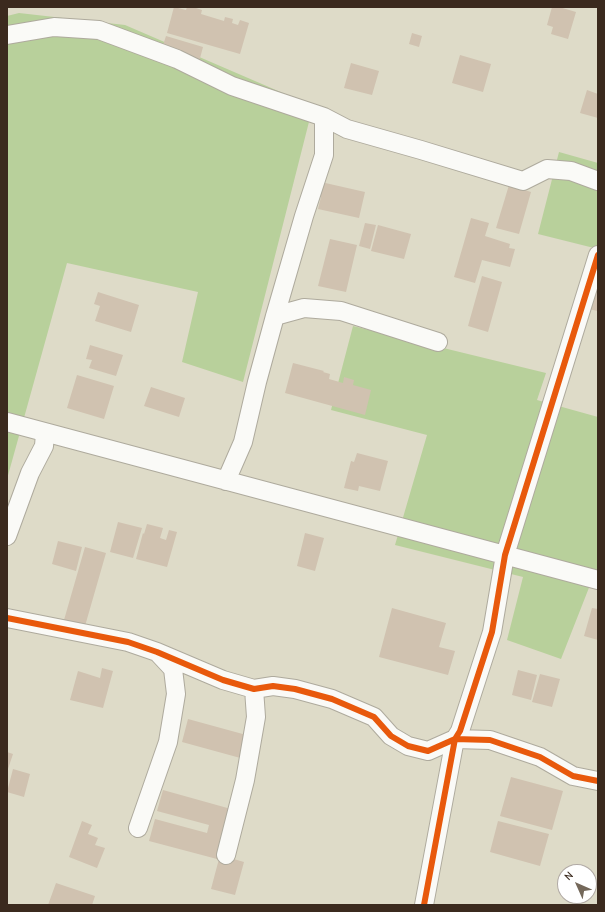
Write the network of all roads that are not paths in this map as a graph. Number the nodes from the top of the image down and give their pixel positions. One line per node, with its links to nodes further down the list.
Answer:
1 (7, 35): 2 (street)
2 (324, 117): 3 (street); 5 (street)
3 (598, 181)
4 (598, 255): 11 (street)
5 (275, 316): 6 (street); 9 (street)
6 (438, 342)
7 (7, 422): 8 (street)
8 (45, 433): 9 (street); 10 (street)
9 (226, 481): 11 (street)
10 (7, 536)
11 (505, 555): 12 (street); 16 (street)
12 (598, 580)
13 (7, 618): 14 (street)
14 (158, 652): 15 (street); 20 (street)
15 (254, 689): 17 (street); 21 (street)
16 (455, 739): 17 (street); 18 (street); 19 (street)
17 (428, 751): 18 (street)
18 (449, 774): 22 (street)
19 (598, 781)
20 (138, 828)
21 (226, 855)
22 (424, 905)

